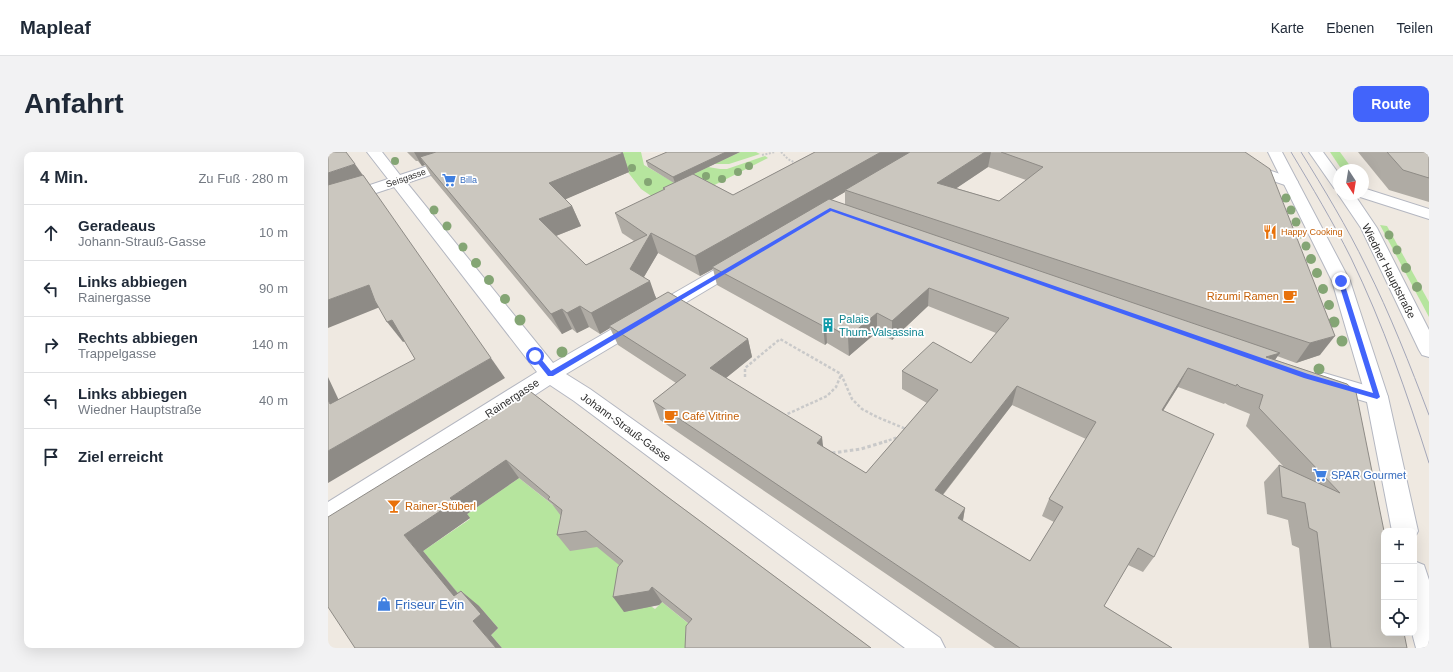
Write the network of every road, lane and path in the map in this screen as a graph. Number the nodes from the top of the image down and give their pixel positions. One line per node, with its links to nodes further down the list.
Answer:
1 (374, 152): 11 (street, Johann-Strauß-Gasse)
2 (484, 152): 11 (street, Seisgasse)
3 (775, 152): 8 (path)
4 (781, 152): 9 (path)
5 (1201, 152): 12 (street)
6 (1275, 152): 12 (street)
7 (1316, 152): 10 (street)
8 (762, 155)
9 (800, 166)
10 (1333, 176)
11 (397, 181): 15 (street, Seisgasse); 19 (street, Johann-Strauß-Gasse)
12 (1290, 182): 23 (street)
13 (1369, 195): 16 (street)
14 (1350, 200): 18 (street, Wiedner Hauptstraße)
15 (328, 204)
16 (1429, 214)
17 (752, 255): 19 (street, Rainergasse)
18 (1429, 350)
19 (550, 374): 28 (street, Rainergasse); 32 (street, Johann-Strauß-Gasse)
20 (842, 374): 22 (path); 24 (path); 25 (path)
21 (1306, 376): 23 (street)
22 (745, 377)
23 (1377, 397): 29 (street)
24 (781, 416)
25 (910, 431)
26 (901, 436): 27 (path)
27 (830, 453)
28 (328, 516)
29 (1404, 528)
30 (1417, 588): 31 (street)
31 (1429, 644)
32 (930, 648)

